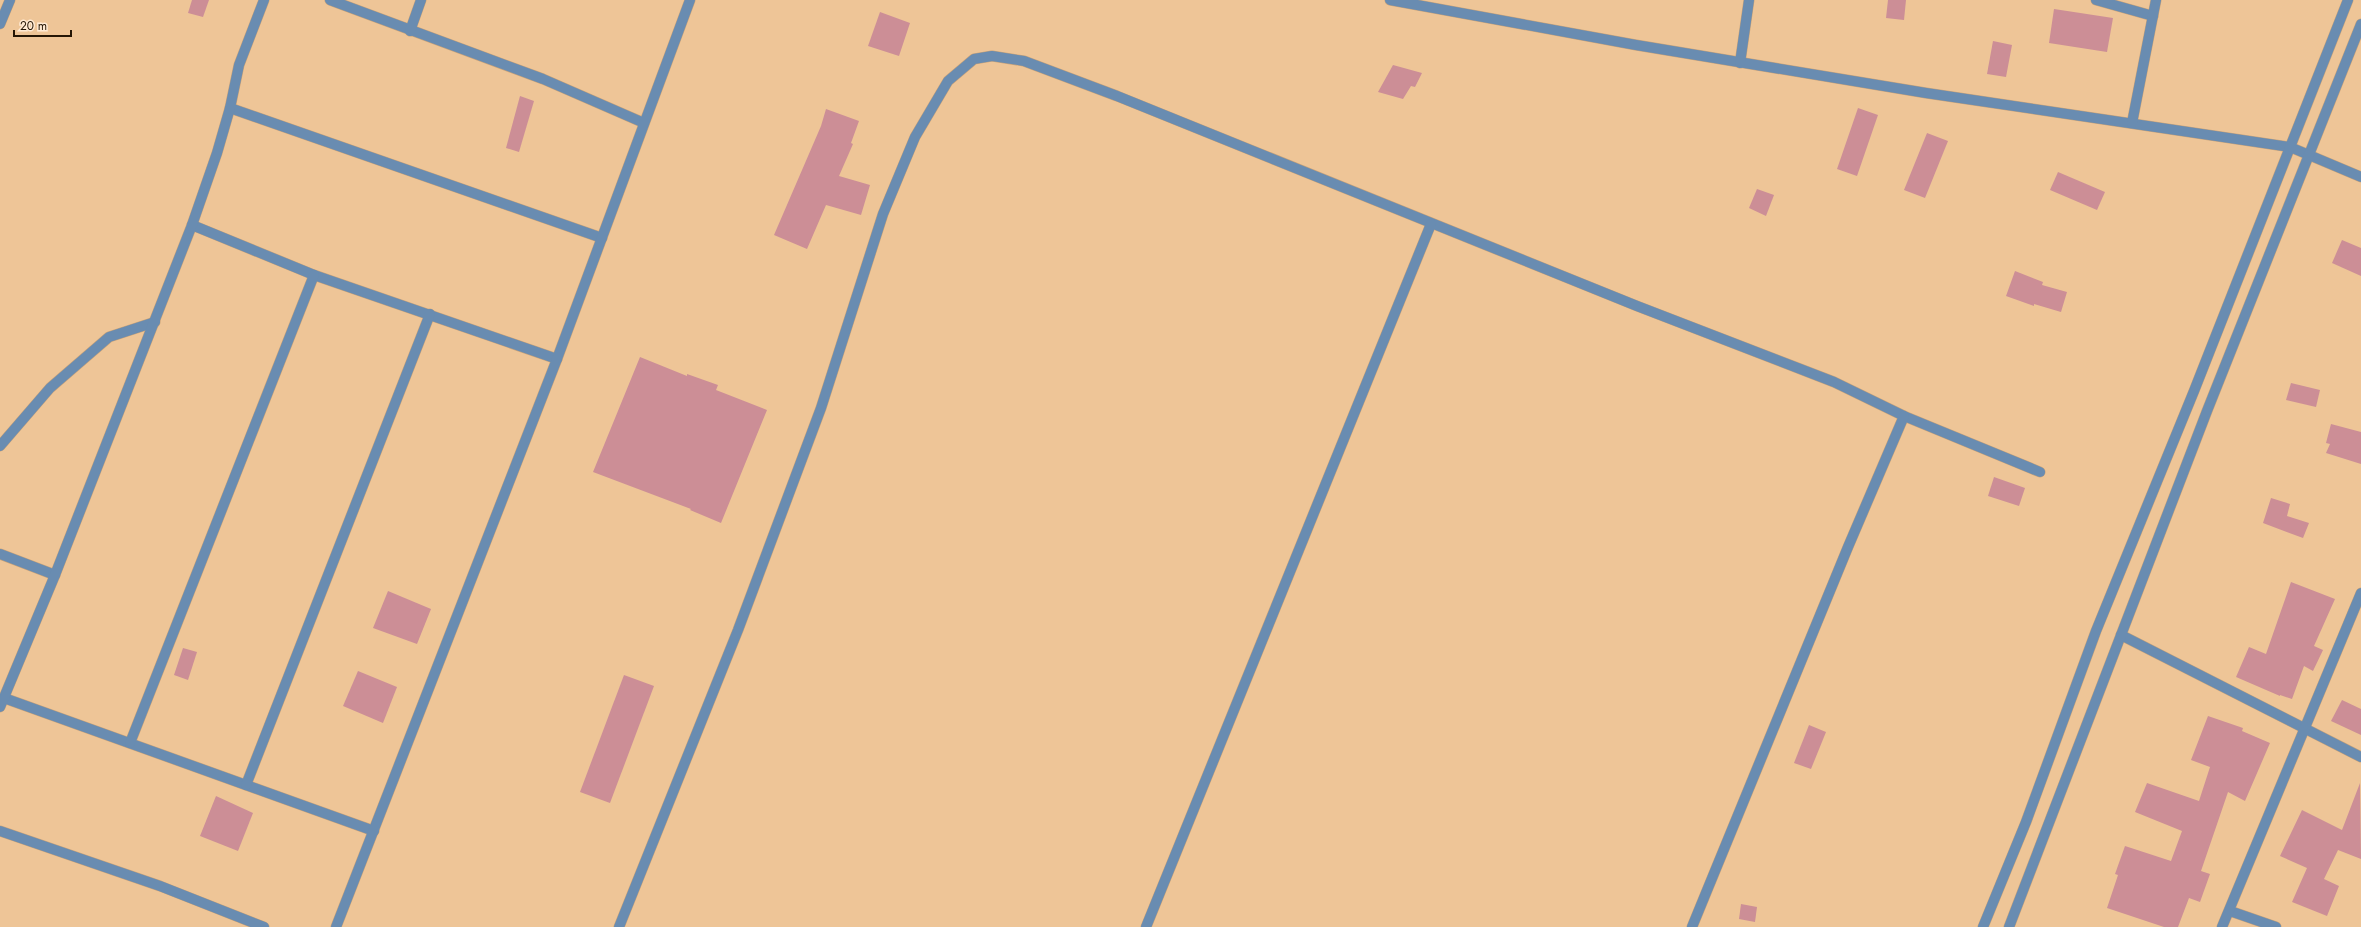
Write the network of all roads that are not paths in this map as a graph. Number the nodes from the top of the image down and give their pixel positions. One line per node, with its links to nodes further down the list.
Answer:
1 (10, 0): 12 (street)
2 (264, 0): 16 (street)
3 (330, 0): 14 (street)
4 (421, 0): 14 (street)
5 (690, 0): 17 (street)
6 (1390, 0): 15 (street)
7 (1749, 0): 15 (street)
8 (2096, 0): 11 (street)
9 (2156, 0): 11 (street)
10 (2348, 0): 19 (street)
11 (2153, 16): 18 (street)
12 (0, 24)
13 (2361, 24): 20 (street)
14 (410, 31): 17 (street)
15 (1740, 63): 18 (street)
16 (230, 108): 23 (street); 24 (street)
17 (644, 123): 24 (street)
18 (2132, 123): 19 (street)
19 (2290, 147): 20 (street); 49 (street)
20 (2310, 155): 21 (street); 35 (street)
21 (2361, 177)
22 (1432, 224): 29 (street); 46 (street); 47 (street)
23 (192, 226): 25 (street); 27 (street)
24 (602, 238): 28 (street)
25 (314, 275): 26 (street); 38 (street)
26 (430, 314): 28 (street); 40 (street)
27 (154, 322): 30 (street); 33 (street)
28 (557, 359): 42 (street)
29 (1904, 416): 31 (street); 48 (street)
30 (0, 446)
31 (2040, 472)
32 (0, 554): 33 (street)
33 (55, 575): 36 (street)
34 (2361, 593): 37 (street)
35 (2120, 635): 37 (street); 50 (street)
36 (2, 702): 38 (street)
37 (2305, 729): 39 (street); 43 (street)
38 (130, 743): 40 (street)
39 (2361, 757)
40 (246, 785): 42 (street)
41 (0, 831): 44 (street)
42 (374, 831): 45 (street)
43 (2230, 911): 51 (street); 52 (street)
44 (264, 927)
45 (336, 927)
46 (619, 927)
47 (1146, 927)
48 (1692, 927)
49 (1983, 927)
50 (2009, 927)
51 (2222, 927)
52 (2276, 927)

